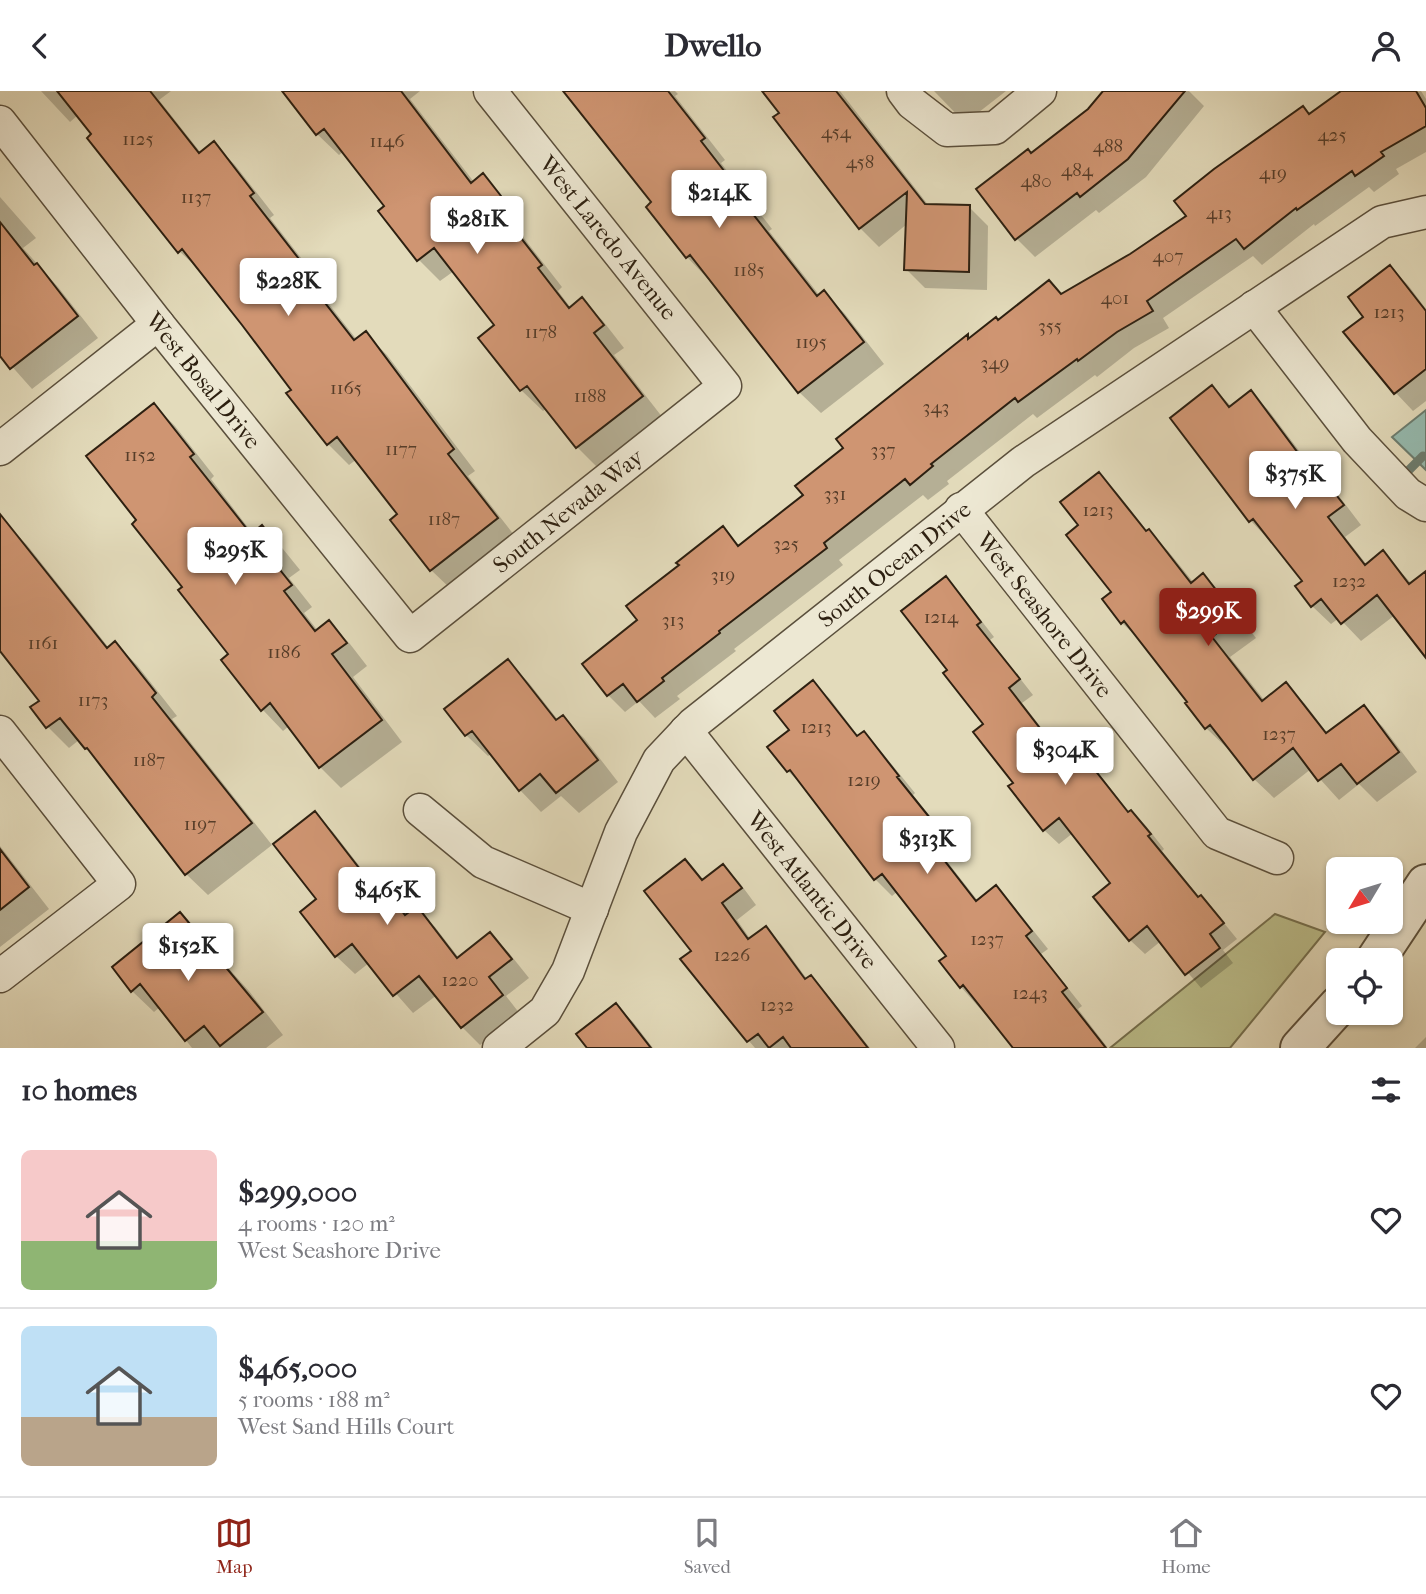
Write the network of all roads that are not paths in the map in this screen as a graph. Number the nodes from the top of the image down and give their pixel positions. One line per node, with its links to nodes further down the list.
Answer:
1 (490, 91): 8 (street, West Laredo Avenue)
2 (903, 91): 3 (street)
3 (1040, 91)
4 (0, 122): 7 (street, West Bosal Drive)
5 (1426, 212): 6 (street, South Ocean Drive)
6 (1254, 307): 10 (street); 11 (street, South Ocean Drive)
7 (159, 324): 9 (street); 12 (street, West Bosal Drive)
8 (725, 386): 12 (street, South Nevada Way)
9 (0, 449)
10 (1426, 505)
11 (961, 509): 13 (street, South Ocean Drive); 16 (street, West Seashore Drive)
12 (410, 636)
13 (686, 731): 18 (street, South Ocean Drive); 23 (street, West Atlantic Drive)
14 (0, 732): 20 (street)
15 (421, 810): 18 (street)
16 (1277, 858)
17 (1426, 884): 19 (street)
18 (592, 909): 22 (street, South Ocean Drive)
19 (1384, 948)
20 (0, 976)
21 (1326, 1019): 24 (street)
22 (499, 1048)
23 (938, 1048)
24 (1300, 1048)

